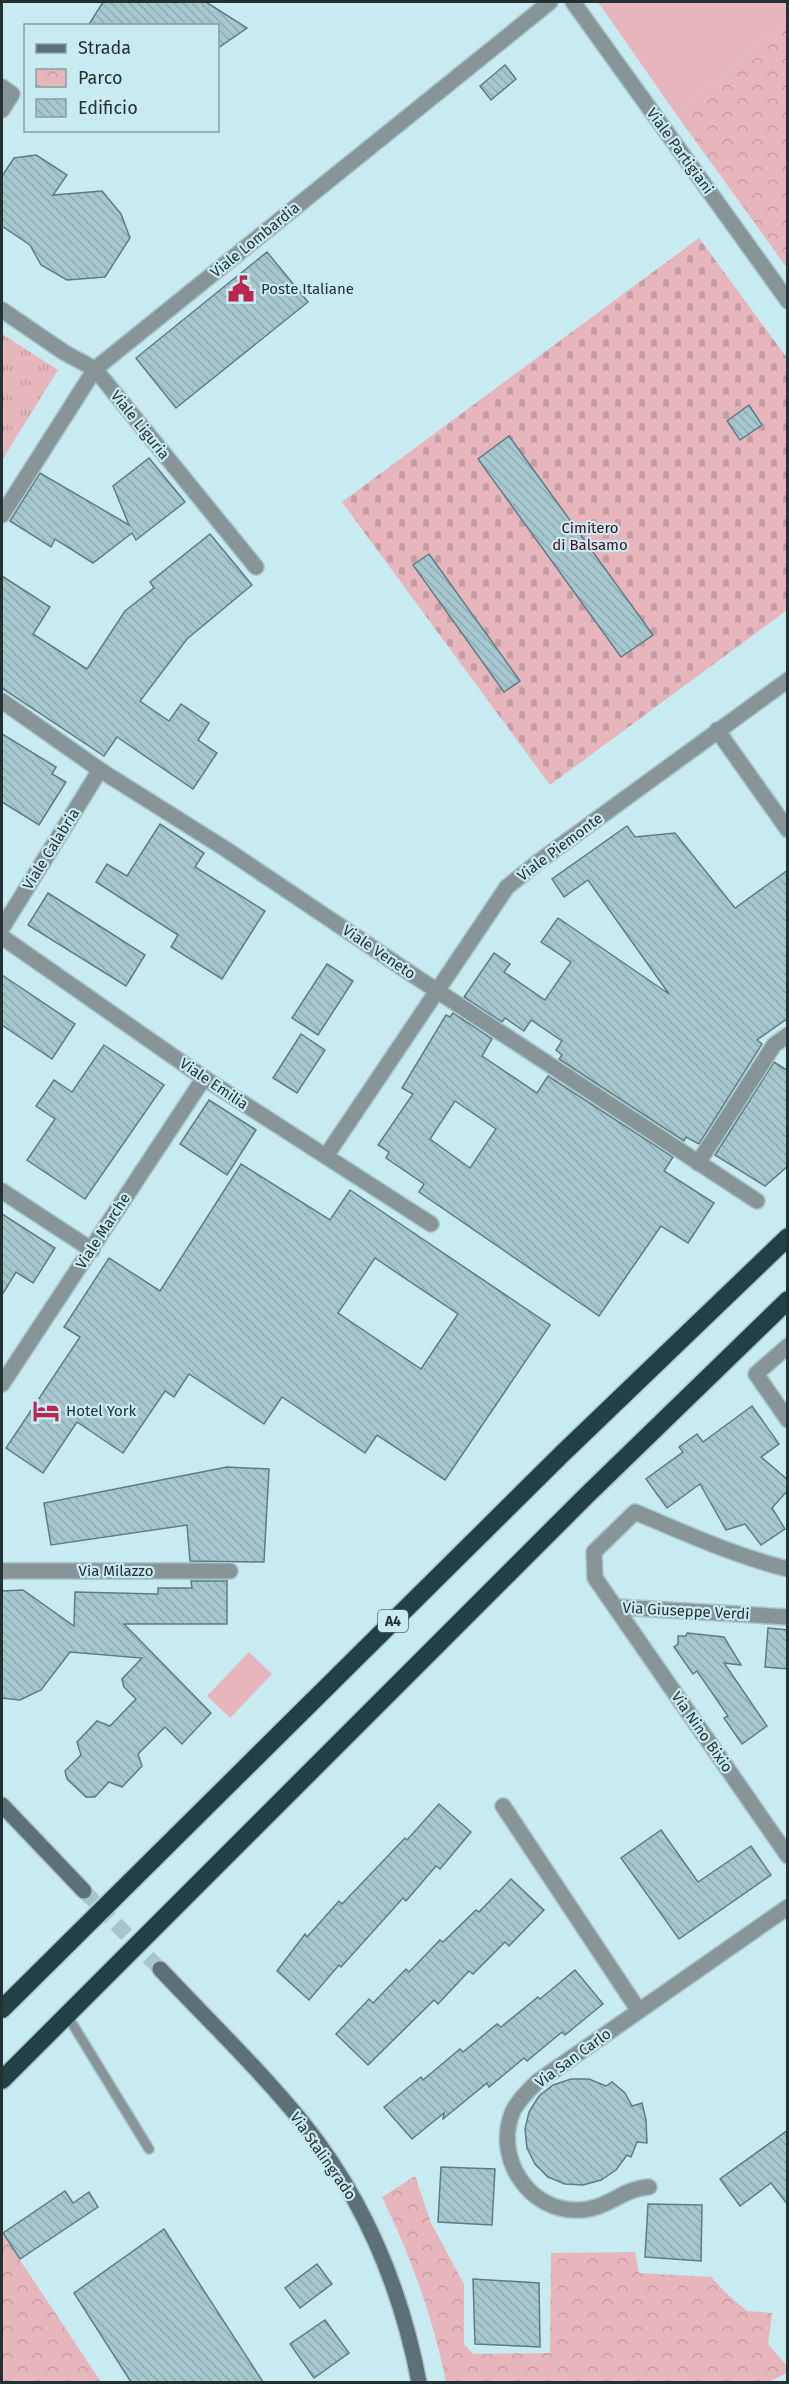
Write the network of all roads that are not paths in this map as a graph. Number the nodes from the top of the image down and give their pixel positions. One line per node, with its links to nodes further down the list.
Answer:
1 (550, 2): 7 (street, Viale Lombardia)
2 (573, 2): 5 (street, Viale Partigiani)
3 (2, 87): 4 (street)
4 (2, 110)
5 (788, 301)
6 (2, 310): 7 (street, Viale Liguria)
7 (95, 369): 8 (street, Viale Lombardia); 9 (street, Viale Liguria)
8 (2, 515)
9 (256, 567)
10 (788, 680): 12 (street, Viale Piemonte)
11 (2, 701): 13 (street, Viale Veneto)
12 (717, 730): 14 (street); 17 (street, Viale Piemonte)
13 (100, 770): 15 (street, Viale Calabria); 17 (street, Viale Veneto)
14 (788, 830)
15 (2, 928)
16 (2, 937): 19 (street, Viale Emilia)
17 (437, 991): 20 (street, Viale Piemonte); 21 (street, Viale Veneto)
18 (788, 1035): 21 (street)
19 (204, 1078): 20 (street, Viale Emilia); 26 (street, Viale Marche)
20 (326, 1156): 24 (street, Viale Emilia)
21 (698, 1163): 23 (street, Viale Veneto)
22 (2, 1191): 26 (street)
23 (758, 1201)
24 (431, 1224)
25 (788, 1237): 42 (highway, A4)
26 (92, 1250): 29 (street, Viale Marche)
27 (788, 1300): 44 (highway)
28 (788, 1346): 30 (street)
29 (2, 1384)
30 (788, 1420)
31 (788, 1569): 34 (street, Via Giuseppe Verdi)
32 (2, 1571): 33 (street, Via Milazzo)
33 (230, 1571)
34 (616, 1607): 35 (street, Via Giuseppe Verdi); 38 (street, Via Nino Bixio)
35 (788, 1617)
36 (2, 1805): 39 (main road)
37 (503, 1806): 43 (street)
38 (788, 1856)
39 (84, 1891)
40 (788, 1907): 43 (street, Via San Carlo)
41 (160, 1969): 48 (main road, Via Stalingrado)
42 (2, 2010)
43 (639, 2011): 47 (street, Via San Carlo)
44 (67, 2015): 45 (highway); 46 (lane)
45 (2, 2080)
46 (149, 2149)
47 (649, 2187)
48 (419, 2382)

